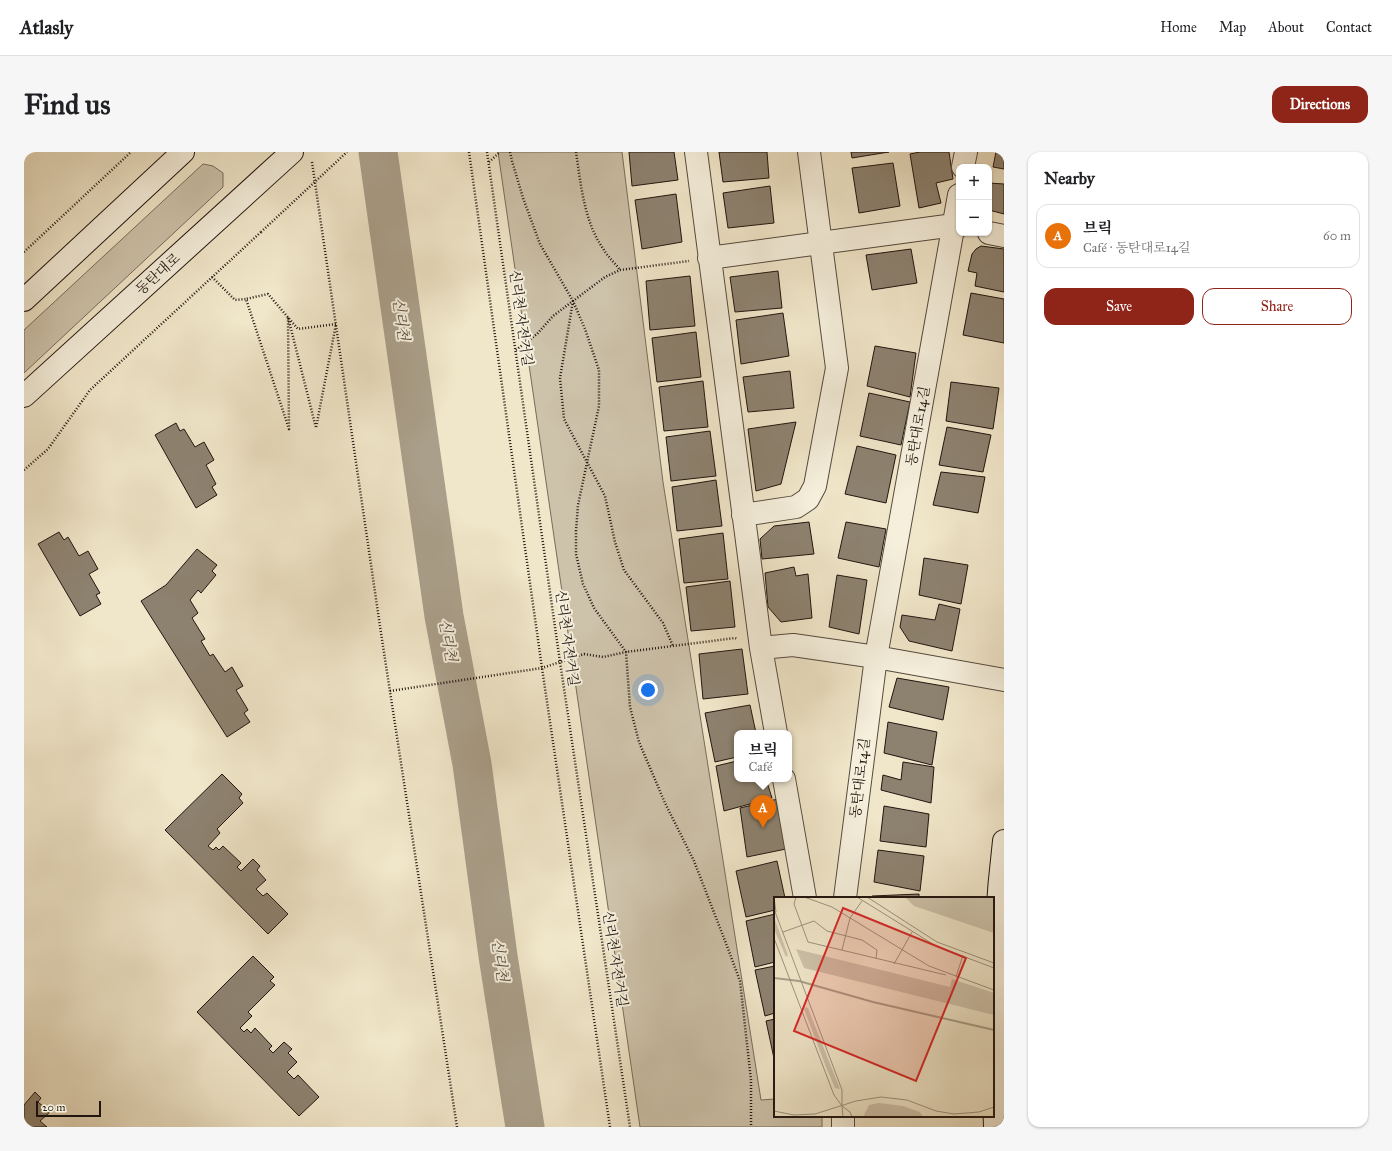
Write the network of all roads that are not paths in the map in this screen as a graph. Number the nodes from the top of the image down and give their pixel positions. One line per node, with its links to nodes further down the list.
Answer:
1 (183, 152): 13 (street)
2 (696, 152): 12 (street)
3 (809, 152): 11 (street)
4 (966, 152): 6 (street)
5 (301, 156): 14 (street, 동탄대로)
6 (964, 164)
7 (956, 226): 11 (street)
8 (956, 231): 17 (street, 동탄대로14길)
9 (992, 234): 10 (street)
10 (1004, 236)
11 (820, 243): 12 (street); 15 (street)
12 (710, 258): 15 (street)
13 (24, 300)
14 (24, 396)
15 (743, 515): 16 (street)
16 (761, 648): 17 (street); 19 (street)
17 (876, 657): 18 (street); 23 (street, 동탄대로14길)
18 (1004, 680)
19 (775, 730)
20 (785, 782): 22 (street)
21 (1004, 842): 24 (street)
22 (805, 897)
23 (845, 897)
24 (997, 1102): 27 (street)
25 (843, 1117): 26 (street)
26 (844, 1127)
27 (995, 1127)

